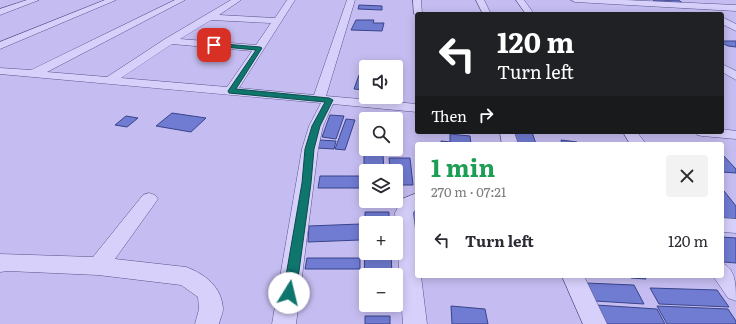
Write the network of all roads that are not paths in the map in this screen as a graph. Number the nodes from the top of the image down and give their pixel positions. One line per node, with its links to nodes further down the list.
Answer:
1 (35, 0): 15 (street)
2 (112, 0): 26 (street)
3 (181, 0): 30 (street)
4 (237, 0): 21 (street)
5 (291, 0): 22 (street)
6 (351, 0): 34 (street)
7 (417, 0): 16 (street)
8 (480, 0): 17 (street)
9 (520, 0): 18 (street)
10 (575, 0): 12 (street)
11 (680, 0): 13 (street)
12 (626, 1): 13 (street); 19 (street)
13 (693, 6): 14 (street); 20 (street)
14 (736, 8)
15 (0, 12)
16 (418, 12)
17 (486, 12)
18 (529, 12)
19 (642, 12)
20 (706, 12)
21 (209, 17): 22 (street); 25 (street)
22 (277, 21): 27 (street)
23 (724, 21): 24 (street)
24 (736, 28)
25 (169, 41): 27 (street); 32 (street)
26 (0, 46)
27 (260, 48): 33 (street)
28 (724, 68): 31 (street)
29 (0, 71): 30 (street)
30 (33, 74): 32 (street)
31 (736, 76)
32 (109, 81): 33 (street)
33 (231, 91): 34 (street)
34 (324, 99): 35 (street); 48 (street)
35 (415, 108)
36 (724, 134): 37 (street)
37 (736, 135)
38 (149, 199): 43 (street)
39 (415, 200): 49 (street)
40 (724, 225): 41 (street)
41 (736, 226)
42 (0, 263): 43 (street)
43 (98, 266): 47 (street)
44 (724, 275): 46 (street)
45 (574, 278): 50 (street)
46 (736, 291)
47 (207, 324)
48 (284, 324)
49 (415, 324)
50 (595, 324)

